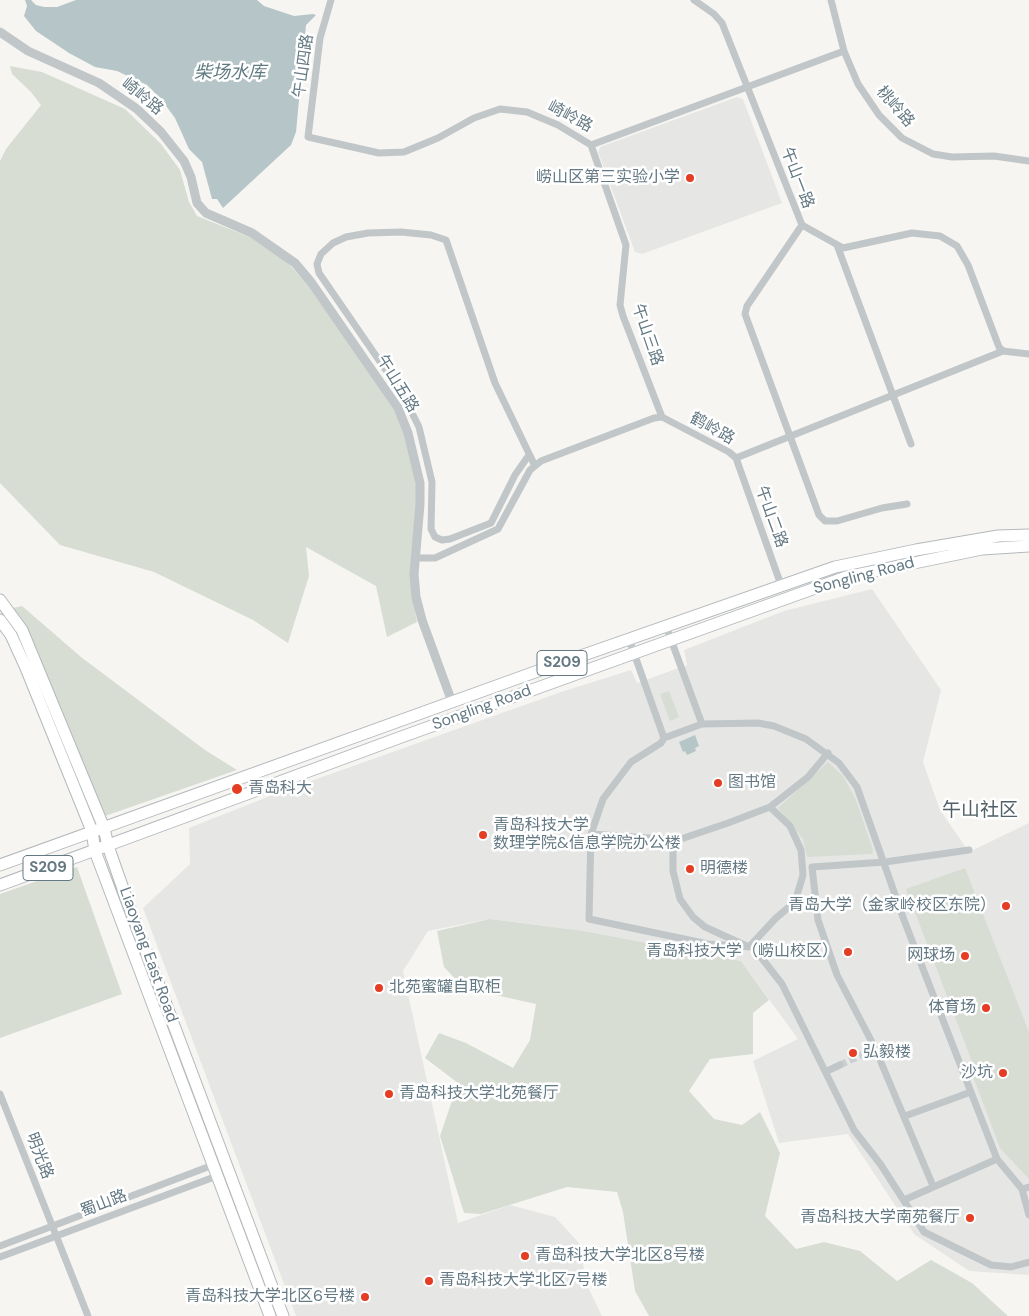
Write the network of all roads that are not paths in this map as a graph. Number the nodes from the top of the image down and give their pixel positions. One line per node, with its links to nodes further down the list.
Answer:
1 (331, 0): 7 (street, 午山四路)
2 (694, 0): 6 (street, 午山一路)
3 (831, 0): 5 (street, 桃岭路)
4 (0, 32): 10 (street, 崎岭路)
5 (844, 50): 6 (street, 崎岭路); 9 (street, 桃岭路)
6 (748, 87): 8 (street, 崎岭路); 11 (street, 午山一路)
7 (308, 136): 8 (street, 崎岭路)
8 (591, 145): 16 (street, 午山三路)
9 (1029, 161)
10 (228, 223): 25 (street, 午山五路)
11 (802, 225): 12 (street, 午山一路); 17 (street)
12 (837, 245): 13 (street); 15 (street)
13 (1003, 352): 14 (street, 鹤岭路); 15 (street, 鹤岭路)
14 (1029, 354)
15 (893, 395): 17 (street, 鹤岭路); 18 (street)
16 (662, 417): 20 (street, 鹤岭路); 21 (street)
17 (790, 436): 20 (street, 鹤岭路); 22 (street)
18 (911, 444)
19 (529, 454): 19 (street); 21 (street)
20 (736, 458): 26 (street, 午山二路)
21 (535, 466): 25 (street)
22 (907, 504)
23 (1029, 535): 26 (main road, Songling Road / S209)
24 (1029, 546): 31 (main road, Songling Road / S209)
25 (416, 558): 33 (street, 午山五路)
26 (781, 586): 29 (main road, Songling Road / S209)
27 (0, 600): 38 (main road, Liaoyang East Road)
28 (0, 620): 39 (main road, Liaoyang East Road)
29 (666, 626): 30 (main road, Songling Road / S209); 31 (street)
30 (629, 639): 32 (street); 33 (main road, Songling Road / S209)
31 (671, 640): 32 (main road, Songling Road / S209); 34 (street)
32 (634, 653): 35 (street); 42 (main road, Songling Road / S209)
33 (452, 702): 38 (main road, Songling Road / S209)
34 (702, 724): 35 (street); 36 (street)
35 (664, 738): 40 (street)
36 (828, 753): 37 (street); 45 (street)
37 (770, 807): 41 (street); 48 (street)
38 (104, 828): 39 (main road, Songling Road / S209); 42 (main road, Liaoyang East Road)
39 (92, 831): 44 (main road, Liaoyang East Road); 46 (main road, Songling Road / S209)
40 (591, 834): 41 (street); 50 (street)
41 (672, 840): 50 (street)
42 (108, 846): 44 (main road, Songling Road / S209); 70 (main road, Liaoyang East Road)
43 (969, 850): 45 (street)
44 (95, 851): 47 (main road, Songling Road / S209); 57 (main road, Liaoyang East Road)
45 (885, 862): 49 (street); 53 (street)
46 (0, 865)
47 (0, 885)
48 (795, 902): 49 (street); 50 (street)
49 (815, 902): 55 (street)
50 (749, 947): 52 (street)
51 (840, 1065): 52 (street)
52 (827, 1071): 60 (street)
53 (972, 1092): 55 (street); 56 (street)
54 (0, 1094): 62 (street, 明光路)
55 (905, 1116): 58 (street)
56 (997, 1159): 58 (street); 59 (street)
57 (215, 1171): 62 (street, 蜀山路); 63 (street, 蜀山路); 69 (main road, Liaoyang East Road)
58 (934, 1186): 60 (street)
59 (1025, 1188): 61 (street)
60 (904, 1200): 66 (street)
61 (1029, 1215)
62 (52, 1227): 63 (street, 明光路); 64 (street, 蜀山路)
63 (55, 1236): 65 (street, 蜀山路); 67 (street, 明光路); 68 (street, 明光路)
64 (0, 1246)
65 (0, 1257)
66 (1029, 1262)
67 (83, 1316)
68 (88, 1316)
69 (270, 1316)
70 (283, 1316)

